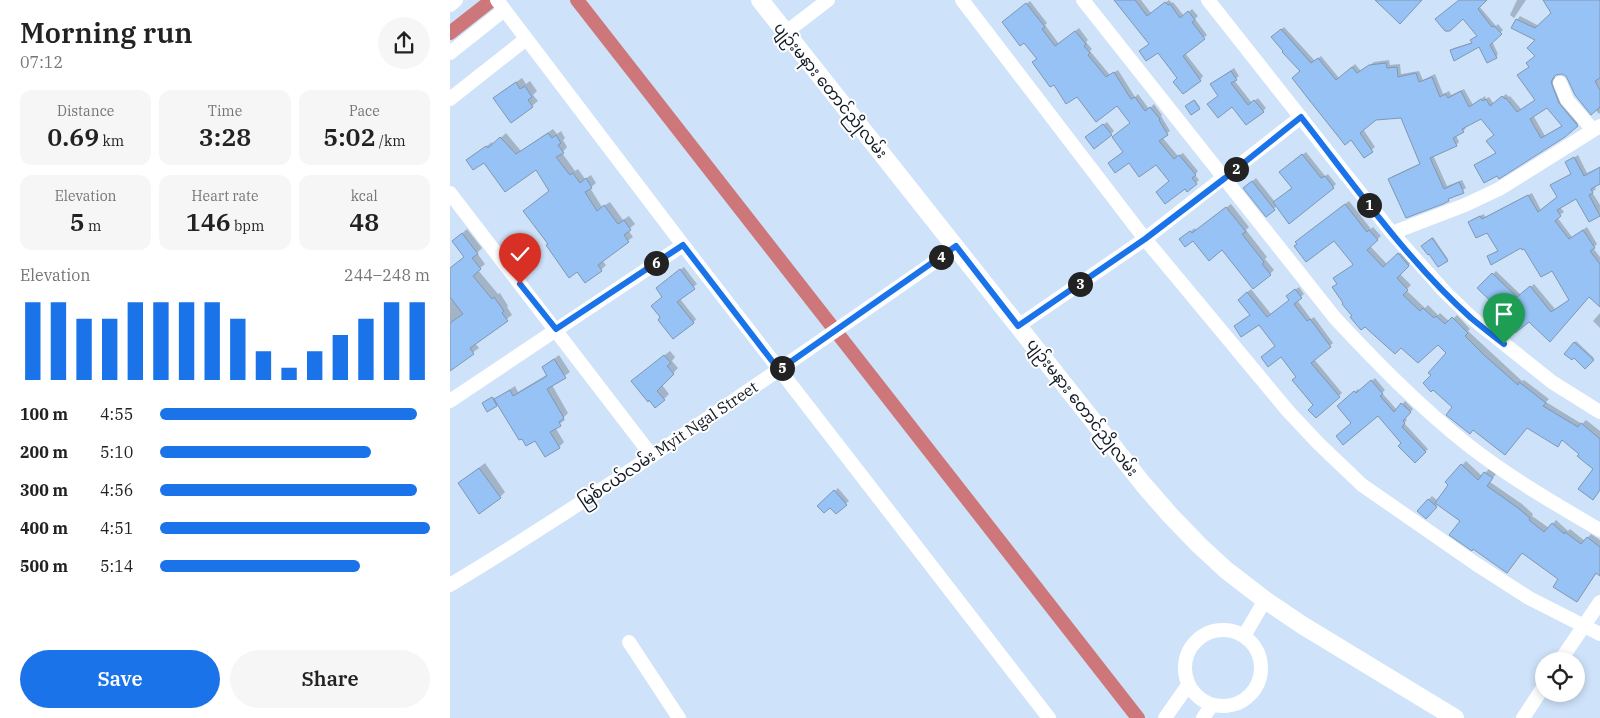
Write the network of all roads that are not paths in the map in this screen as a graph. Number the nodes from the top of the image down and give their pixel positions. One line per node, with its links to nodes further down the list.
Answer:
1 (456, 0): 8 (street)
2 (760, 0): 9 (main road, ပျဉ်းမနား တောင်ညိုလမ်း)
3 (828, 0): 9 (street)
4 (962, 0): 19 (street)
5 (1083, 0): 16 (street)
6 (1208, 0): 14 (street)
7 (500, 4): 10 (street); 11 (street)
8 (450, 5)
9 (785, 34): 21 (main road, ပျဉ်းမနား တောင်ညိုလမ်း)
10 (526, 39): 13 (street); 20 (street)
11 (450, 53)
12 (1560, 83): 15 (street)
13 (450, 99)
14 (1301, 117): 16 (street); 18 (street)
15 (1596, 128): 18 (street)
16 (1225, 178): 19 (street); 28 (street)
17 (450, 192): 23 (street)
18 (1392, 233): 26 (street)
19 (1145, 239): 22 (street); 32 (street)
20 (683, 245): 23 (street); 24 (street)
21 (956, 246): 22 (main road, ပျဉ်းမနား တောင်ညိုလမ်း); 24 (street, မြစ်ငယ်လမ်း Myit Ngal Street)
22 (1018, 326): 30 (main road, ပျဉ်းမနား တောင်ညိုလမ်း)
23 (556, 329): 25 (street); 27 (street)
24 (779, 370): 27 (street, မြစ်ငယ်လမ်း Myit Ngal Street); 41 (street)
25 (450, 401)
26 (1600, 412)
27 (652, 456): 29 (street, မြစ်ငယ်လမ်း Myit Ngal Street)
28 (1600, 530)
29 (450, 586)
30 (1265, 600): 34 (street); 44 (main road, ပျဉ်းမနား တောင်ညိုလမ်း)
31 (1600, 602): 32 (street)
32 (1584, 625): 33 (street); 36 (street)
33 (1600, 634)
34 (1244, 636): 37 (street); 39 (street)
35 (629, 642): 40 (street)
36 (1566, 652)
37 (1188, 685): 39 (street); 42 (street)
38 (1535, 700): 45 (street)
39 (1212, 705): 43 (street)
40 (679, 718)
41 (1049, 718)
42 (1165, 718)
43 (1203, 718)
44 (1455, 718)
45 (1523, 718)

